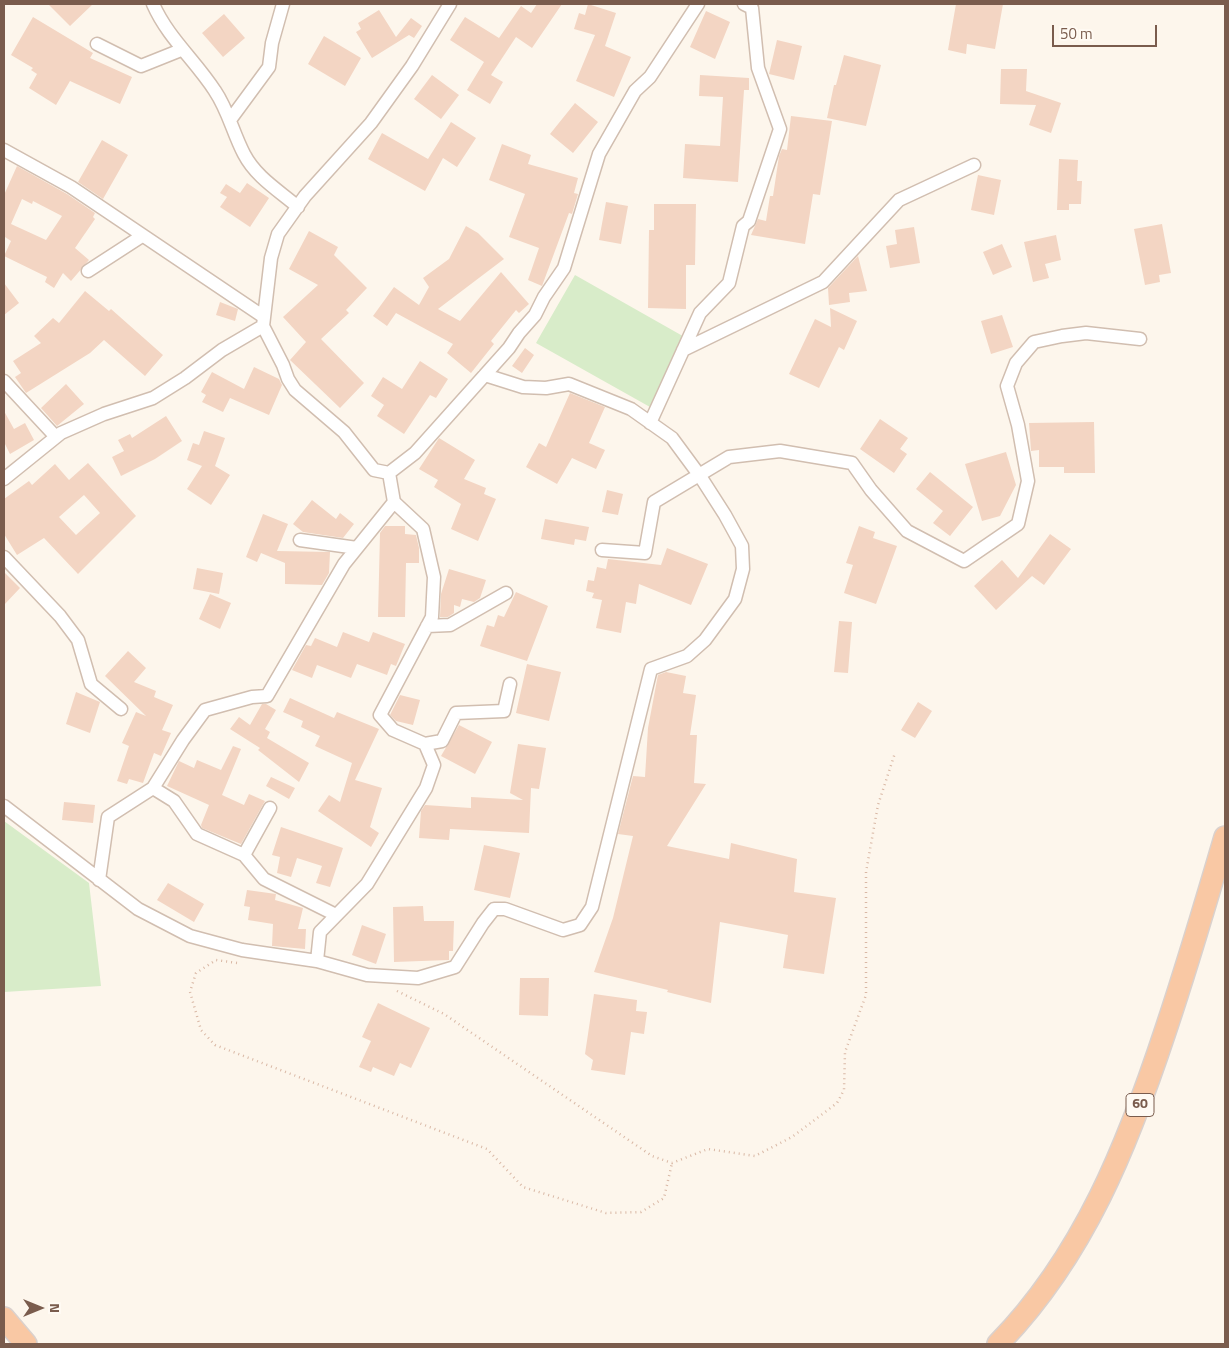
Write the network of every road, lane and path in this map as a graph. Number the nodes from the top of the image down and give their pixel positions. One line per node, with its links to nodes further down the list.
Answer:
1 (153, 4): 7 (street)
2 (283, 4): 8 (street)
3 (450, 4): 11 (street)
4 (698, 4): 17 (street)
5 (744, 4): 16 (street)
6 (97, 44): 7 (street)
7 (181, 50): 8 (street)
8 (230, 120): 11 (street)
9 (4, 150): 12 (street)
10 (974, 165): 16 (street)
11 (298, 207): 14 (street)
12 (142, 236): 13 (street); 14 (street)
13 (88, 271)
14 (264, 322): 20 (street); 21 (street)
15 (1140, 339): 22 (street)
16 (684, 350): 19 (street)
17 (485, 375): 19 (street); 21 (street)
18 (4, 381): 20 (street)
19 (650, 423): 22 (street)
20 (56, 437): 23 (street)
21 (389, 473): 24 (street)
22 (700, 476): 27 (street); 42 (street)
23 (4, 479)
24 (394, 502): 26 (street); 30 (street)
25 (300, 540): 26 (street)
26 (357, 548): 35 (street)
27 (602, 550)
28 (4, 557): 32 (street)
29 (506, 593): 30 (street)
30 (427, 626): 33 (street)
31 (510, 684): 33 (street)
32 (122, 708)
33 (425, 744): 41 (street)
34 (895, 753): 45 (path)
35 (153, 788): 39 (street); 40 (street)
36 (4, 806): 40 (street)
37 (270, 808): 39 (street)
38 (1225, 837): 48 (highway, 60)
39 (244, 855): 41 (street)
40 (99, 880): 42 (street)
41 (336, 915): 42 (street)
42 (317, 961)
43 (242, 964): 45 (path)
44 (393, 988): 45 (path)
45 (672, 1163)
46 (4, 1318): 47 (highway)
47 (26, 1344)
48 (998, 1344)

